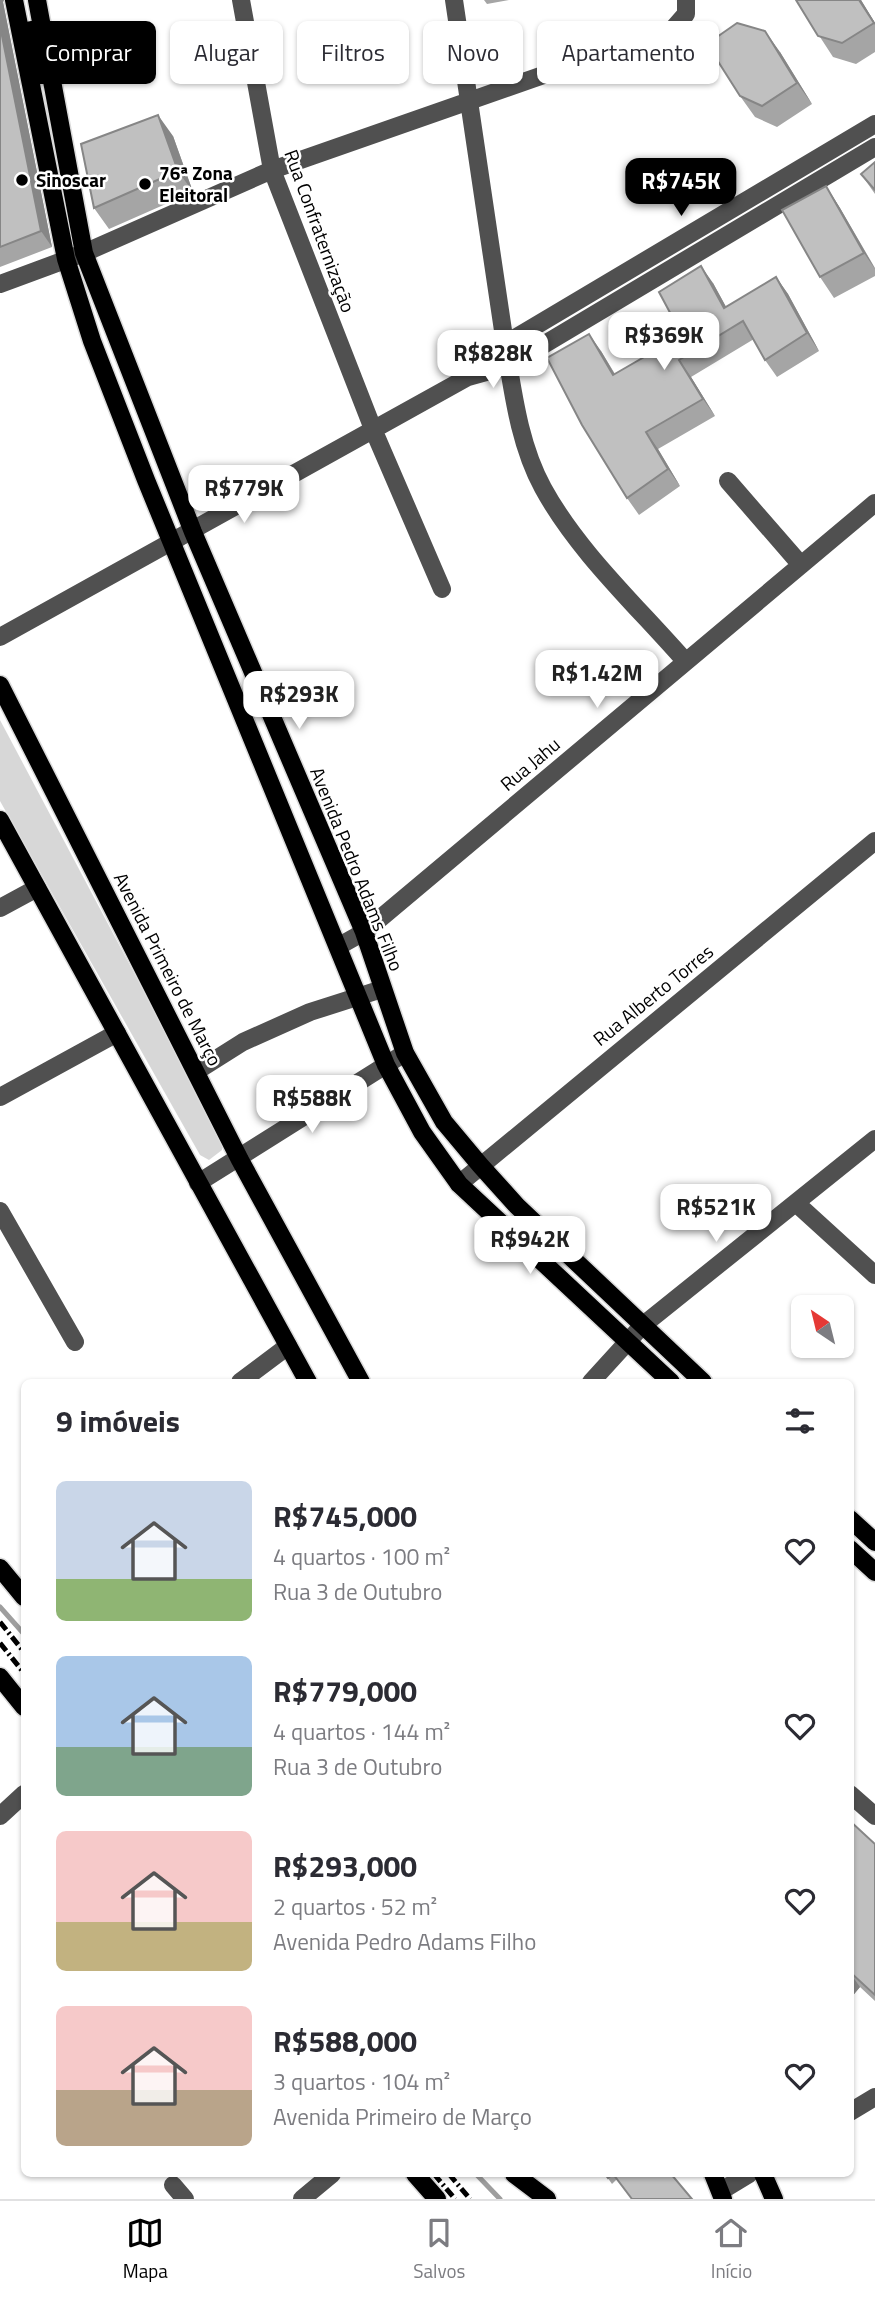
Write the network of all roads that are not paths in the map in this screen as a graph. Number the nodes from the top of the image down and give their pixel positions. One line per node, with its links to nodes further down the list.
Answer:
1 (14, 0): 13 (main road)
2 (37, 0): 12 (main road, Avenida Pedro Adams Filho)
3 (241, 0): 9 (street, Rua Confraternização)
4 (454, 0): 6 (street)
5 (686, 0): 6 (street)
6 (471, 102): 9 (street); 15 (street)
7 (867, 129): 8 (street); 10 (street)
8 (873, 149): 11 (street)
9 (272, 170): 12 (street); 18 (street, Rua Confraternização)
10 (704, 227): 11 (street); 15 (street)
11 (714, 243): 16 (street)
12 (84, 253): 13 (street); 21 (main road, Avenida Pedro Adams Filho)
13 (66, 259): 14 (street); 22 (main road)
14 (0, 284)
15 (505, 344): 16 (street); 17 (street)
16 (508, 366): 17 (street); 26 (street)
17 (468, 377): 18 (street)
18 (373, 429): 21 (street); 24 (street, Rua Confraternização)
19 (729, 481): 23 (street)
20 (875, 503): 23 (street, Rua Jahu)
21 (193, 533): 22 (street); 32 (main road, Avenida Pedro Adams Filho)
22 (171, 543): 25 (street); 33 (main road)
23 (801, 565): 26 (street, Rua Jahu)
24 (442, 589)
25 (0, 637)
26 (685, 661): 32 (street, Rua Jahu)
27 (0, 685): 39 (main road, Avenida Primeiro de Março)
28 (0, 820): 30 (main road)
29 (874, 845): 43 (street, Rua Alberto Torres)
30 (37, 888): 31 (street); 36 (main road)
31 (0, 908)
32 (364, 932): 33 (street, Rua Jahu); 34 (main road, Avenida Pedro Adams Filho)
33 (340, 946): 35 (main road)
34 (382, 989): 35 (street); 37 (main road, Avenida Pedro Adams Filho)
35 (360, 999): 38 (main road); 39 (street)
36 (117, 1034): 40 (street); 44 (main road)
37 (405, 1053): 38 (street); 43 (main road, Avenida Pedro Adams Filho)
38 (386, 1065): 42 (street); 45 (main road)
39 (197, 1071): 42 (main road, Avenida Primeiro de Março)
40 (0, 1097)
41 (875, 1139): 46 (street)
42 (240, 1160): 44 (street); 55 (main road, Avenida Primeiro de Março)
43 (480, 1165): 45 (street, Rua Alberto Torres); 49 (main road, Avenida Pedro Adams Filho)
44 (198, 1183): 52 (main road)
45 (459, 1184): 50 (main road)
46 (797, 1204): 48 (street); 49 (street)
47 (0, 1210): 51 (street)
48 (875, 1275)
49 (642, 1326): 50 (street); 58 (main road, Avenida Pedro Adams Filho)
50 (627, 1341): 56 (street); 57 (main road)
51 (75, 1342)
52 (288, 1346): 53 (street); 54 (main road)
53 (244, 1379)
54 (306, 1379)
55 (359, 1379)
56 (594, 1379)
57 (668, 1379)
58 (700, 1379)
59 (854, 1523): 60 (main road)
60 (875, 1542)
61 (854, 1553): 63 (main road)
62 (0, 1568): 64 (main road)
63 (875, 1572)
64 (21, 1593)
65 (0, 1676): 66 (main road)
66 (21, 1703)
67 (21, 1797): 70 (street)
68 (854, 1797): 69 (street)
69 (874, 1814)
70 (0, 1816)
71 (875, 2097): 72 (street)
72 (854, 2110)
73 (328, 2177): 80 (street)
74 (418, 2177): 81 (main road)
75 (518, 2177): 82 (main road)
76 (714, 2177): 79 (main road)
77 (746, 2177): 79 (street)
78 (764, 2177): 83 (main road)
79 (722, 2195)
80 (302, 2199)
81 (437, 2199)
82 (547, 2199)
83 (774, 2199)

